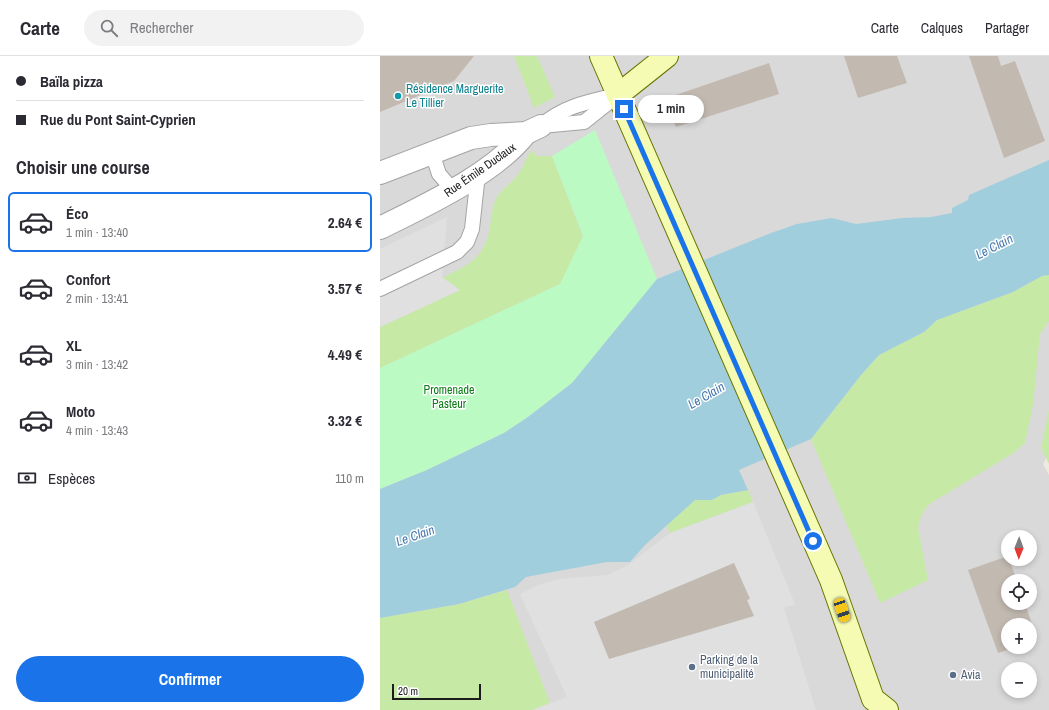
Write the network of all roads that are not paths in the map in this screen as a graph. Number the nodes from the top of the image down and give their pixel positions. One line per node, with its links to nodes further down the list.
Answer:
1 (601, 56): 3 (street)
2 (667, 56): 3 (street)
3 (618, 95): 4 (lane); 4 (lane); 11 (street)
4 (534, 130): 5 (street, Rue Émile Duclaux); 7 (street, Rue Émile Duclaux)
5 (432, 153): 6 (street, Rue Émile Duclaux); 8 (lane)
6 (380, 173)
7 (478, 174): 8 (street, Rue Émile Duclaux); 10 (lane)
8 (454, 190): 9 (street, Rue Émile Duclaux)
9 (380, 228)
10 (380, 289)
11 (877, 706)

